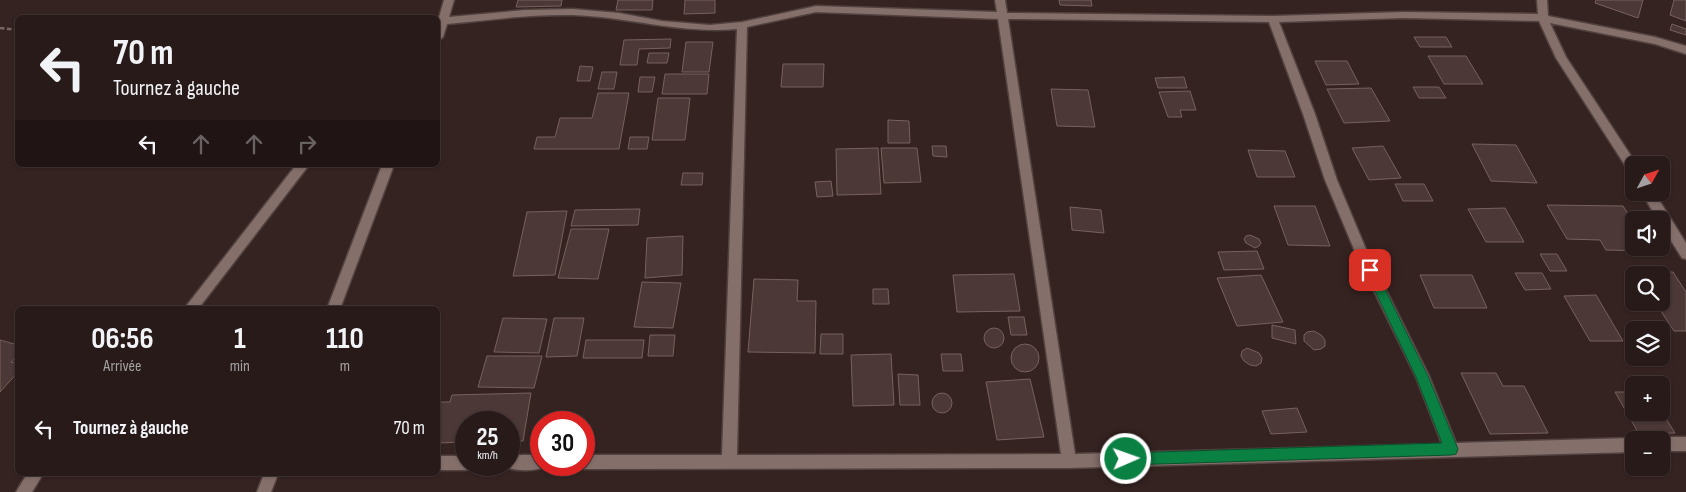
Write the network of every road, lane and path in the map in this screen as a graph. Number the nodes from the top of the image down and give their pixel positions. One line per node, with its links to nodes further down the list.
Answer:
1 (449, 0): 7 (street)
2 (1000, 0): 4 (street)
3 (1542, 0): 5 (street)
4 (1003, 16): 6 (street); 8 (street); 23 (street)
5 (1543, 18): 6 (street); 11 (street); 12 (street)
6 (1273, 19): 22 (street)
7 (441, 23): 8 (street)
8 (742, 26): 25 (street)
9 (0, 28): 10 (path)
10 (15, 30)
11 (1686, 50)
12 (1625, 156)
13 (301, 167): 17 (street)
14 (387, 167): 18 (street)
15 (1653, 201): 16 (street)
16 (1686, 254)
17 (192, 306)
18 (334, 306)
19 (1670, 444): 20 (street)
20 (1686, 444)
21 (1625, 445): 22 (street)
22 (1451, 449): 23 (street)
23 (1069, 461): 25 (street)
24 (595, 462): 25 (street)
25 (729, 462)
26 (440, 463): 27 (street)
27 (455, 463)
28 (35, 476): 30 (street)
29 (270, 476): 31 (street)
30 (23, 492)
31 (264, 492)

